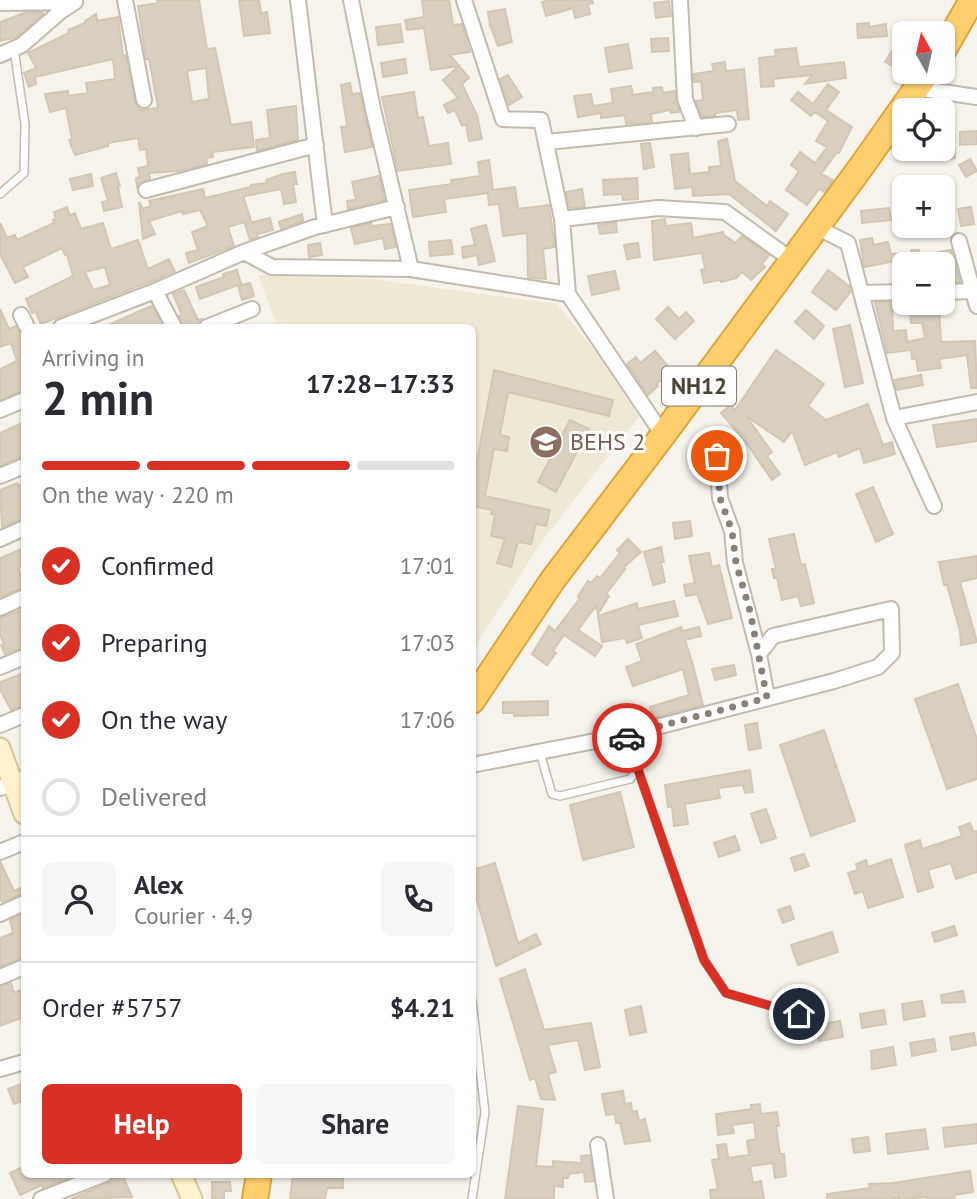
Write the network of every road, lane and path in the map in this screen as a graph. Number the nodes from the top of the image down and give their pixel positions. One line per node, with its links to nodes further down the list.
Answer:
1 (125, 0): 15 (street)
2 (298, 0): 19 (street)
3 (351, 0): 22 (street)
4 (464, 0): 18 (street)
5 (680, 0): 17 (street)
6 (972, 0): 9 (highway)
7 (79, 1): 8 (street); 10 (street)
8 (0, 2)
9 (956, 28)
10 (14, 49): 11 (street); 21 (lane)
11 (0, 55)
12 (919, 84): 25 (highway, NH12)
13 (935, 84): 14 (street)
14 (977, 97)
15 (144, 100)
16 (729, 124): 17 (street)
17 (695, 128): 18 (street)
18 (547, 142): 23 (street)
19 (316, 145): 20 (street); 24 (street)
20 (146, 190)
21 (0, 194)
22 (397, 207): 24 (street); 29 (street)
23 (562, 219): 28 (street); 35 (street)
24 (325, 225): 27 (street)
25 (816, 227): 28 (highway, NH12); 34 (street)
26 (959, 241): 30 (street)
27 (244, 251): 29 (street); 32 (street)
28 (792, 260): 44 (highway, NH12)
29 (411, 269): 35 (street)
30 (974, 288): 31 (street)
31 (955, 290)
32 (155, 291): 37 (street); 38 (street)
33 (892, 292): 34 (street)
34 (861, 293): 43 (street)
35 (568, 294): 44 (street)
36 (252, 309): 39 (street)
37 (69, 324)
38 (172, 324)
39 (214, 324)
40 (21, 401): 42 (street)
41 (977, 402): 43 (street)
42 (0, 410)
43 (894, 418): 48 (street)
44 (663, 435): 56 (highway, NH12)
45 (717, 456): 53 (street)
46 (21, 467): 47 (street)
47 (0, 476)
48 (933, 506)
49 (21, 529): 50 (street)
50 (0, 539)
51 (21, 598): 52 (street)
52 (0, 608)
53 (759, 654): 57 (street); 57 (street)
54 (21, 658): 55 (street)
55 (0, 667)
56 (476, 695)
57 (767, 698): 60 (street)
58 (21, 716): 59 (street)
59 (0, 724)
60 (626, 735): 62 (street); 64 (lane)
61 (0, 748): 65 (street)
62 (540, 753): 63 (street); 64 (lane)
63 (476, 764)
64 (638, 768): 73 (lane)
65 (12, 783): 66 (street)
66 (21, 806)
67 (21, 843): 68 (street)
68 (0, 852)
69 (21, 904): 70 (street)
70 (0, 914)
71 (21, 968): 72 (street)
72 (0, 977)
73 (799, 1014)
74 (476, 1036): 78 (lane)
75 (21, 1063): 76 (street)
76 (0, 1069)
77 (598, 1145): 87 (street)
78 (476, 1172)
79 (95, 1178): 83 (street)
80 (183, 1178): 84 (street)
81 (258, 1178): 85 (highway)
82 (475, 1178): 86 (lane)
83 (41, 1199)
84 (192, 1199)
85 (255, 1199)
86 (472, 1199)
87 (606, 1199)

